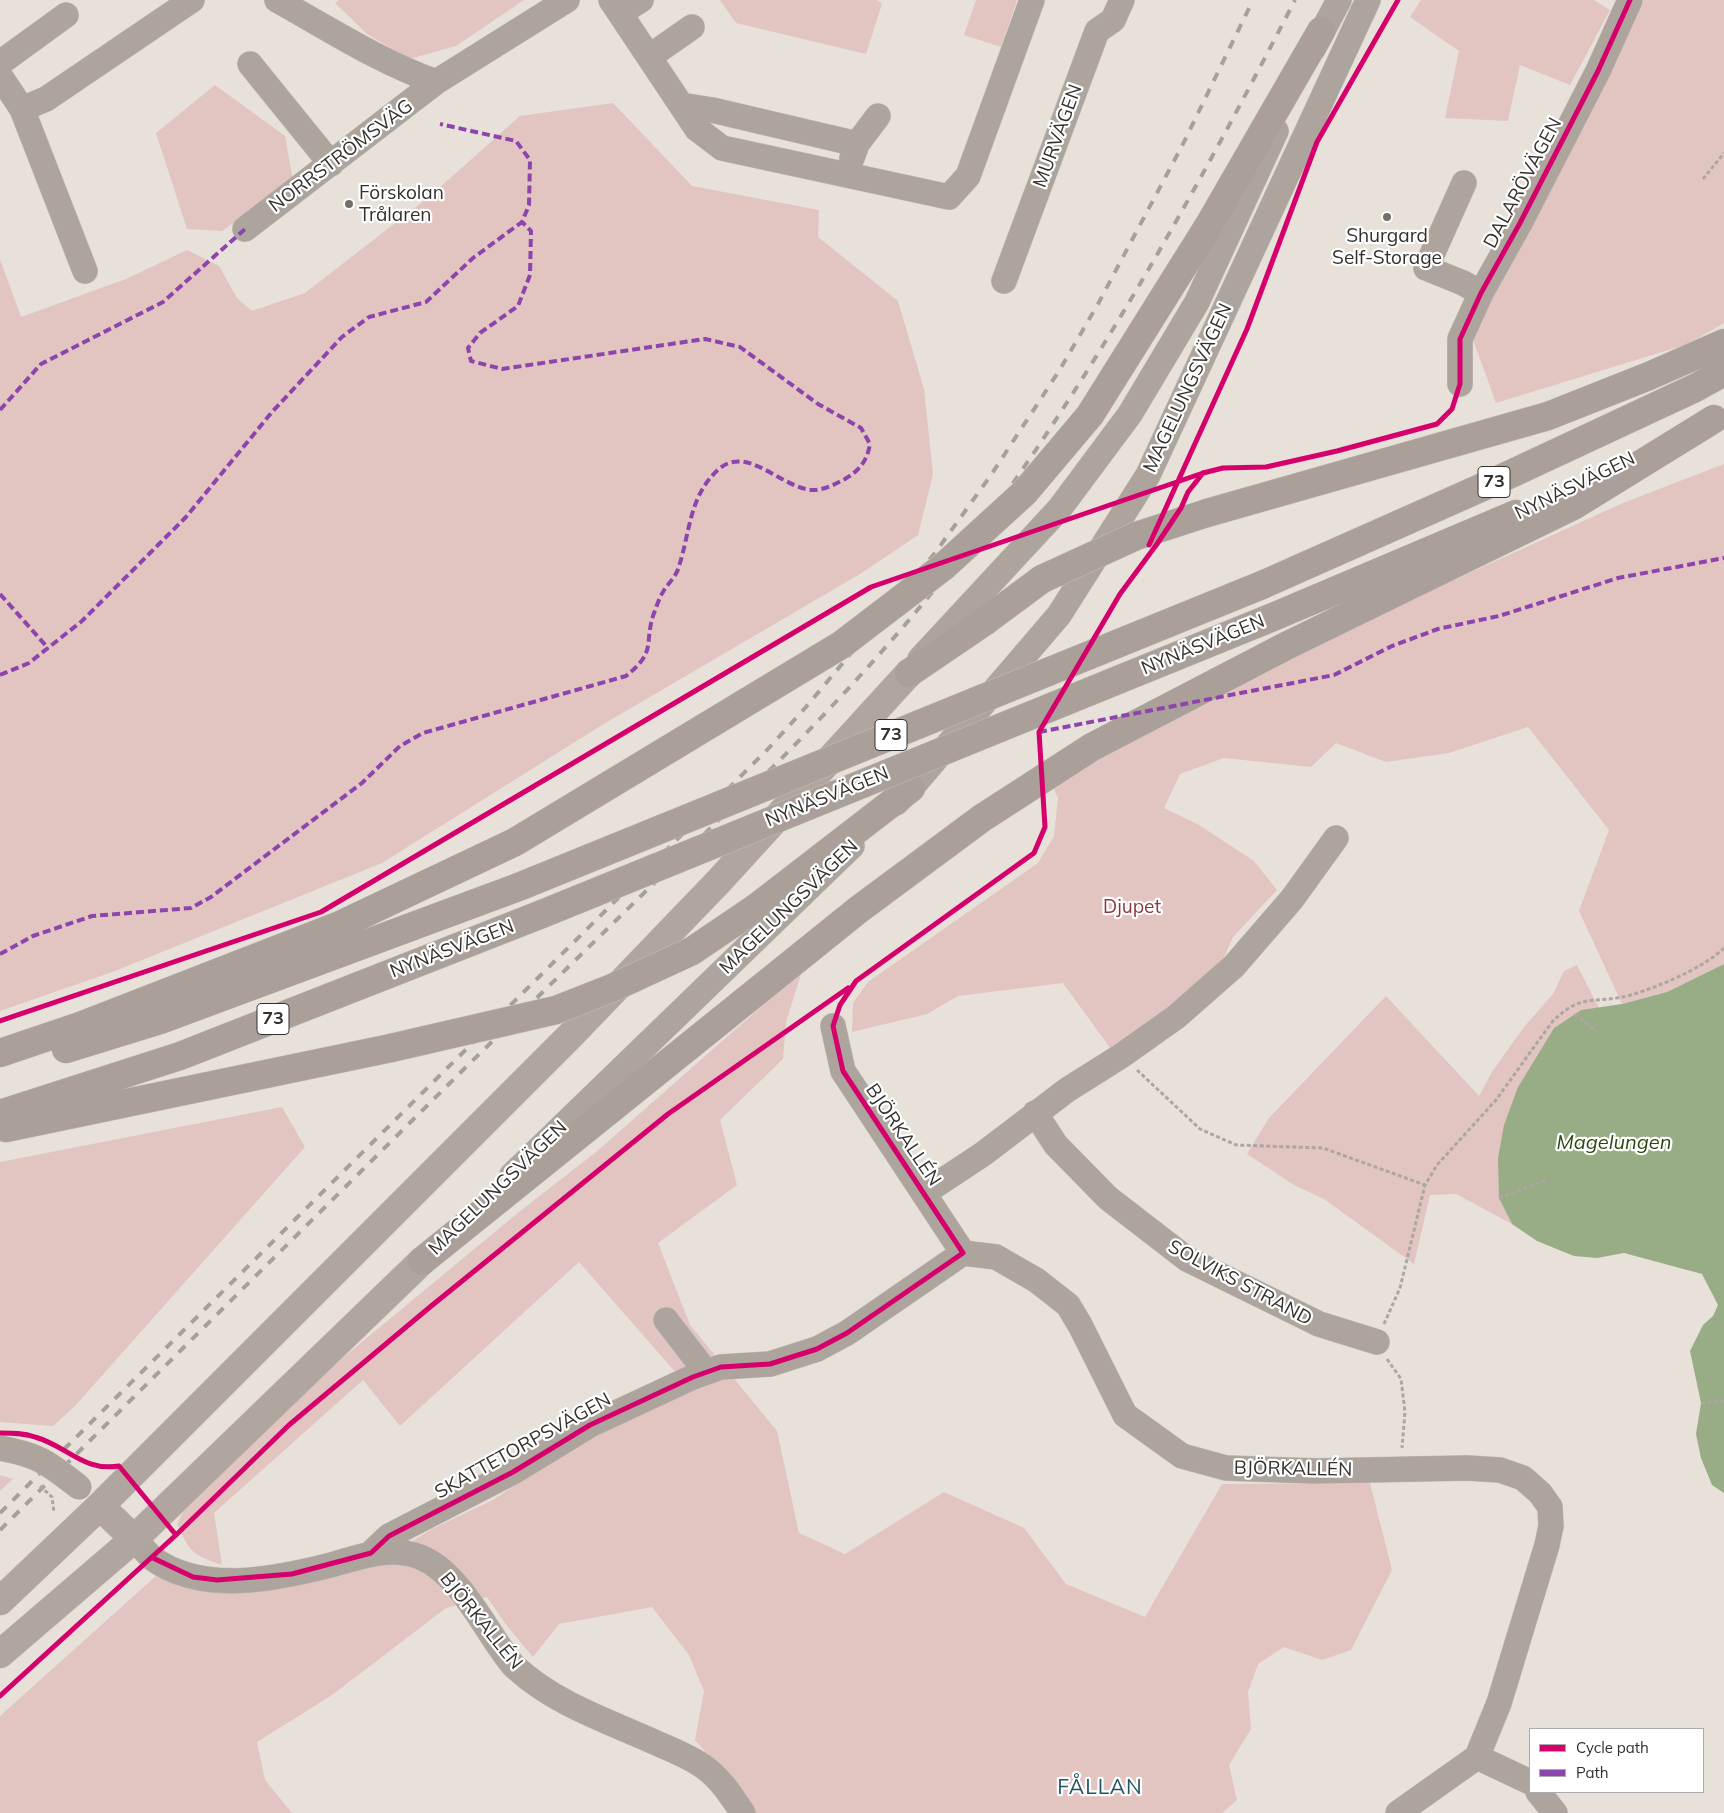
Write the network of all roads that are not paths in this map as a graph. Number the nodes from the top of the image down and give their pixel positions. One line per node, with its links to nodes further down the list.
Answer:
1 (192, 0): 20 (street)
2 (277, 0): 18 (street)
3 (567, 0): 18 (street, NORRSTRÖMSVÄG)
4 (641, 0): 10 (street)
5 (1032, 0): 24 (street)
6 (1122, 0): 28 (street, MURVÄGEN)
7 (1339, 0): 13 (street, MAGELUNGSVÄGEN)
8 (1368, 0): 35 (street, MAGELUNGSVÄGEN)
9 (1630, 0): 29 (street, DALARÖVÄGEN)
10 (615, 7): 14 (street)
11 (66, 15): 15 (street)
12 (692, 28): 14 (street)
13 (1322, 31): 34 (street, MAGELUNGSVÄGEN); 38 (highway, bridge)
14 (649, 57): 19 (street)
15 (0, 63)
16 (250, 64): 23 (street)
17 (0, 76): 20 (street)
18 (436, 82): 23 (street, NORRSTRÖMSVÄG)
19 (681, 105): 22 (street); 24 (street)
20 (22, 109): 27 (street)
21 (878, 116): 22 (street)
22 (857, 144): 24 (street)
23 (331, 164): 26 (street, NORRSTRÖMSVÄG)
24 (847, 175)
25 (1464, 184): 29 (street)
26 (245, 229)
27 (85, 271)
28 (1004, 281)
29 (1481, 294): 32 (street, DALARÖVÄGEN)
30 (1724, 343): 34 (highway, bridge)
31 (1724, 372): 39 (highway, NYNÄSVÄGEN / 73, bridge)
32 (1460, 384)
33 (1719, 416): 41 (highway, NYNÄSVÄGEN / 73, bridge); 45 (highway)
34 (909, 673): 50 (main road, MAGELUNGSVÄGEN)
35 (912, 788): 42 (highway, bridge); 45 (street, MAGELUNGSVÄGEN)
36 (1336, 838): 40 (street)
37 (833, 1026): 43 (street, BJÖRKALLÉN)
38 (0, 1053)
39 (0, 1069)
40 (1035, 1113): 43 (street); 47 (street, SOLVIKS STRAND)
41 (0, 1114)
42 (0, 1130)
43 (924, 1193): 44 (street, BJÖRKALLÉN)
44 (963, 1253): 48 (street, SKATTETORPSVÄGEN); 55 (street, BJÖRKALLÉN)
45 (422, 1261): 51 (main road, MAGELUNGSVÄGEN)
46 (666, 1320): 48 (street)
47 (1377, 1342)
48 (706, 1372): 52 (street, SKATTETORPSVÄGEN)
49 (0, 1448): 50 (street, bridge)
50 (100, 1506): 51 (main road); 53 (main road, MAGELUNGSVÄGEN)
51 (134, 1539): 52 (street, BJÖRKALLÉN); 54 (main road, MAGELUNGSVÄGEN)
52 (371, 1553): 58 (street, BJÖRKALLÉN)
53 (0, 1601)
54 (0, 1654)
55 (1478, 1756): 56 (street); 59 (street)
56 (1529, 1782)
57 (1539, 1793): 60 (street)
58 (743, 1813)
59 (1398, 1813)
60 (1555, 1813)

